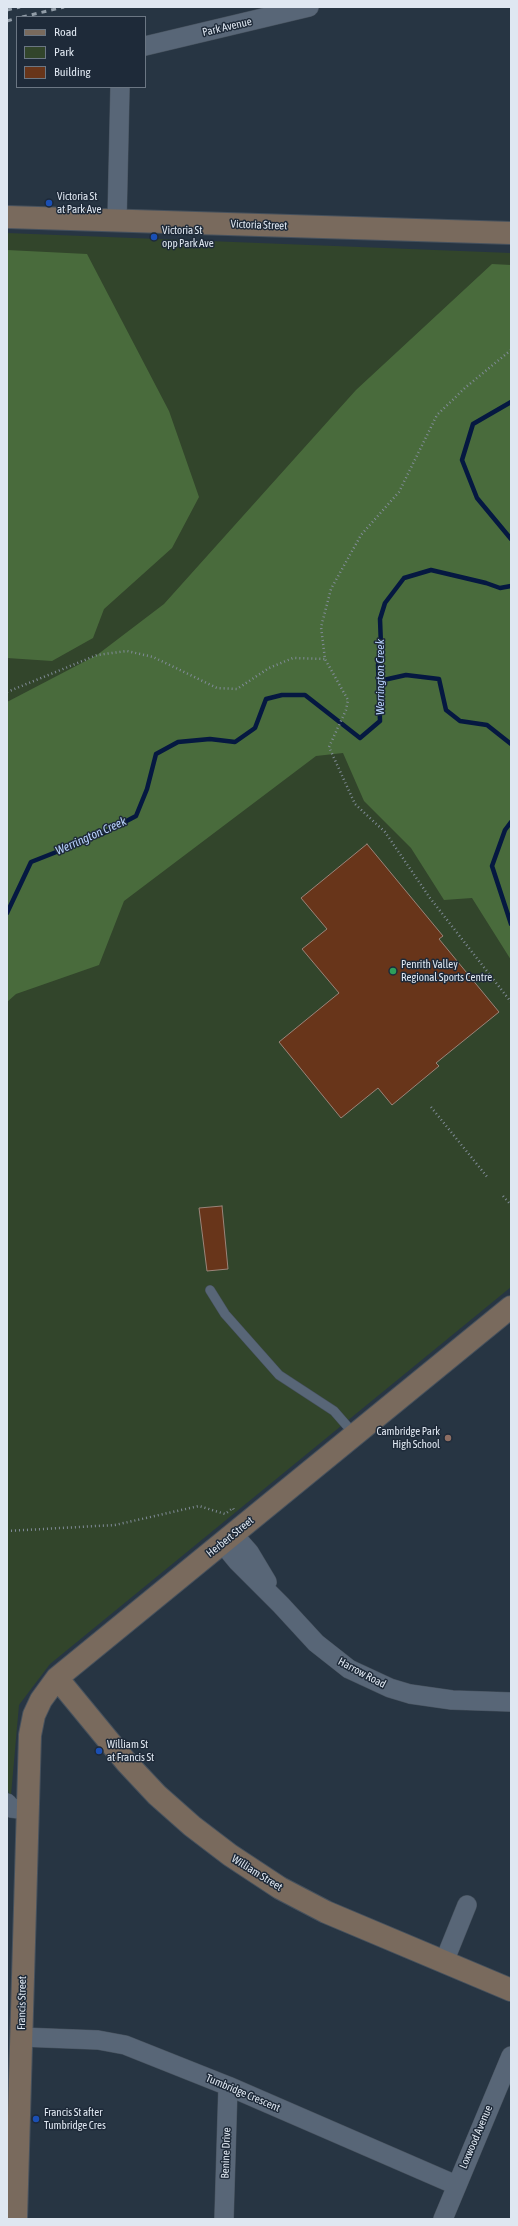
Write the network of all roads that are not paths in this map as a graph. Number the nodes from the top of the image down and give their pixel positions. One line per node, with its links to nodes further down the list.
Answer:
1 (309, 7): 2 (street, Park Avenue)
2 (146, 46)
3 (120, 88): 5 (street)
4 (7, 217): 5 (street, Victoria Street)
5 (118, 221): 6 (street, Victoria Street)
6 (511, 233)
7 (210, 1290): 9 (lane)
8 (511, 1307): 9 (street, Herbert Street)
9 (356, 1436): 10 (street, Herbert Street)
10 (234, 1535): 11 (street, Herbert Street); 12 (street, Harrow Road)
11 (58, 1678): 13 (street, Herbert Street); 15 (street, William Street)
12 (511, 1702)
13 (17, 1807): 17 (street, Francis Street)
14 (467, 1905): 15 (street)
15 (444, 1962): 16 (street, William Street)
16 (511, 1990)
17 (21, 2037): 19 (street, Tumbridge Crescent); 21 (street, Francis Street)
18 (511, 2056): 20 (street, Loxwood Avenue)
19 (228, 2086): 20 (street, Tumbridge Crescent); 22 (street, Benine Drive)
20 (456, 2185): 23 (street, Loxwood Avenue)
21 (16, 2219)
22 (224, 2219)
23 (442, 2219)

